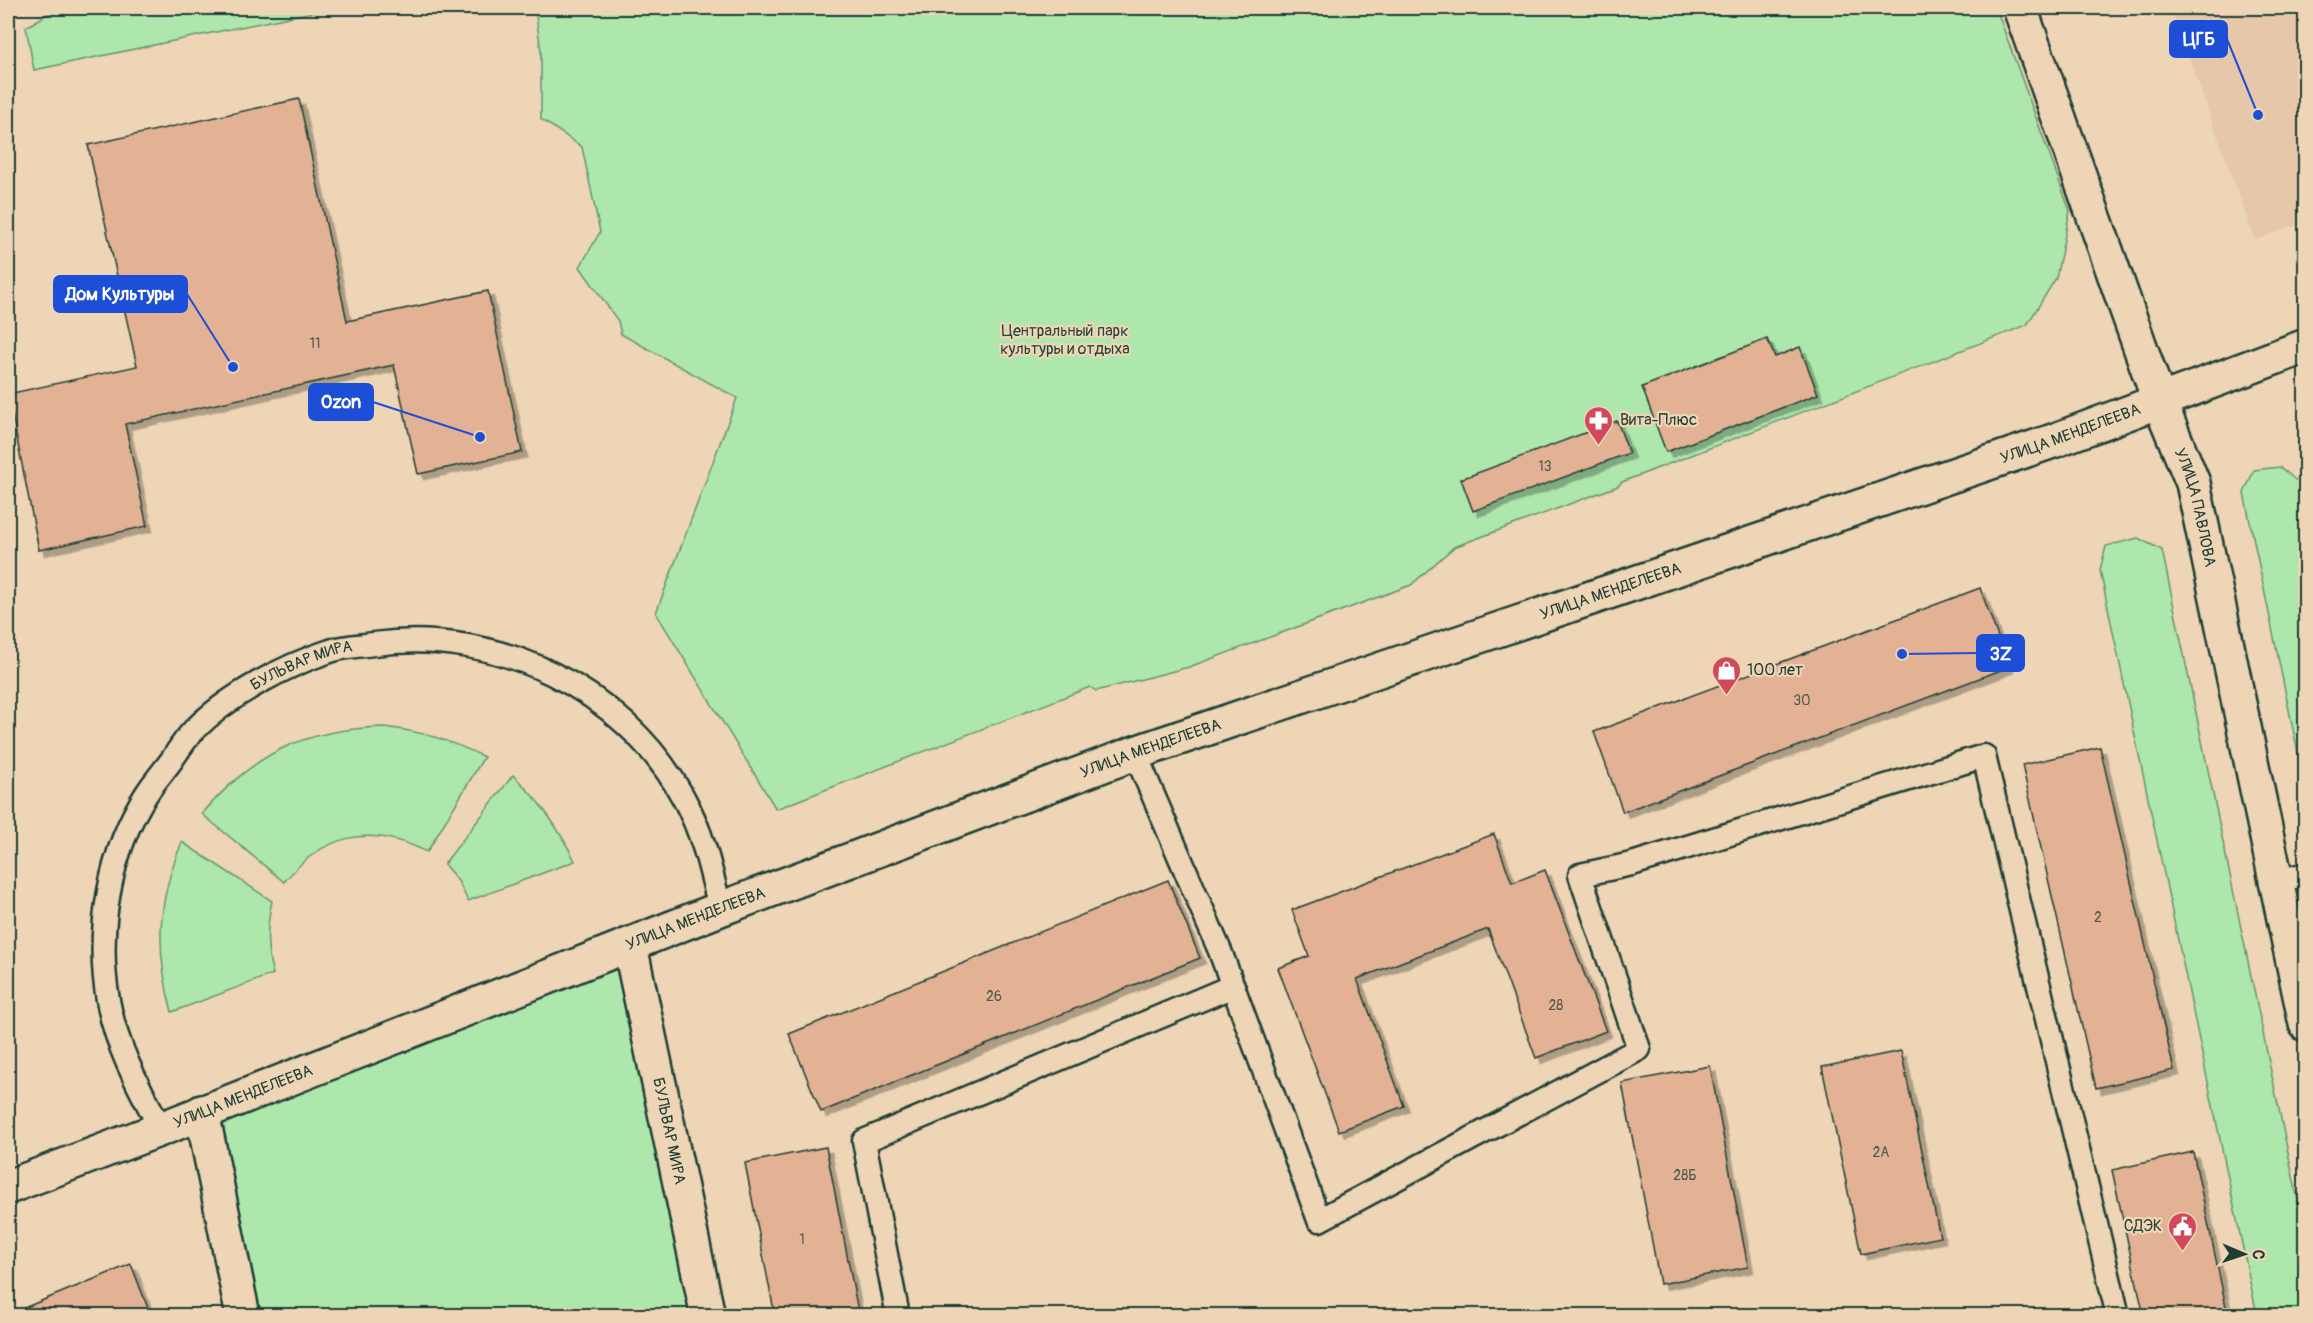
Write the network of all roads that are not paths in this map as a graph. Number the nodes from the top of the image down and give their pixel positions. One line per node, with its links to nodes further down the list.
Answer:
1 (2020, 8): 3 (main road, УЛИЦА ПАВЛОВА)
2 (2306, 346): 3 (main road, УЛИЦА МЕНДЕЛЕЕВА)
3 (2160, 403): 4 (main road, УЛИЦА МЕНДЕЛЕЕВА); 5 (main road, УЛИЦА ПАВЛОВА)
4 (1135, 753): 6 (main road, УЛИЦА МЕНДЕЛЕЕВА); 8 (lane)
5 (2290, 878): 9 (main road, УЛИЦА ПАВЛОВА)
6 (720, 909): 7 (main road, УЛИЦА МЕНДЕЛЕЕВА); 11 (lane, БУЛЬВАР МИРА)
7 (630, 946): 10 (main road, УЛИЦА МЕНДЕЛЕЕВА); 14 (main road, БУЛЬВАР МИРА)
8 (1233, 986): 15 (lane); 16 (lane)
9 (2306, 1024)
10 (202, 1112): 11 (main road, УЛИЦА МЕНДЕЛЕЕВА); 13 (main road)
11 (161, 1129): 12 (main road, УЛИЦА МЕНДЕЛЕЕВА)
12 (8, 1187)
13 (243, 1316)
14 (708, 1316)
15 (898, 1316)
16 (2118, 1316)

